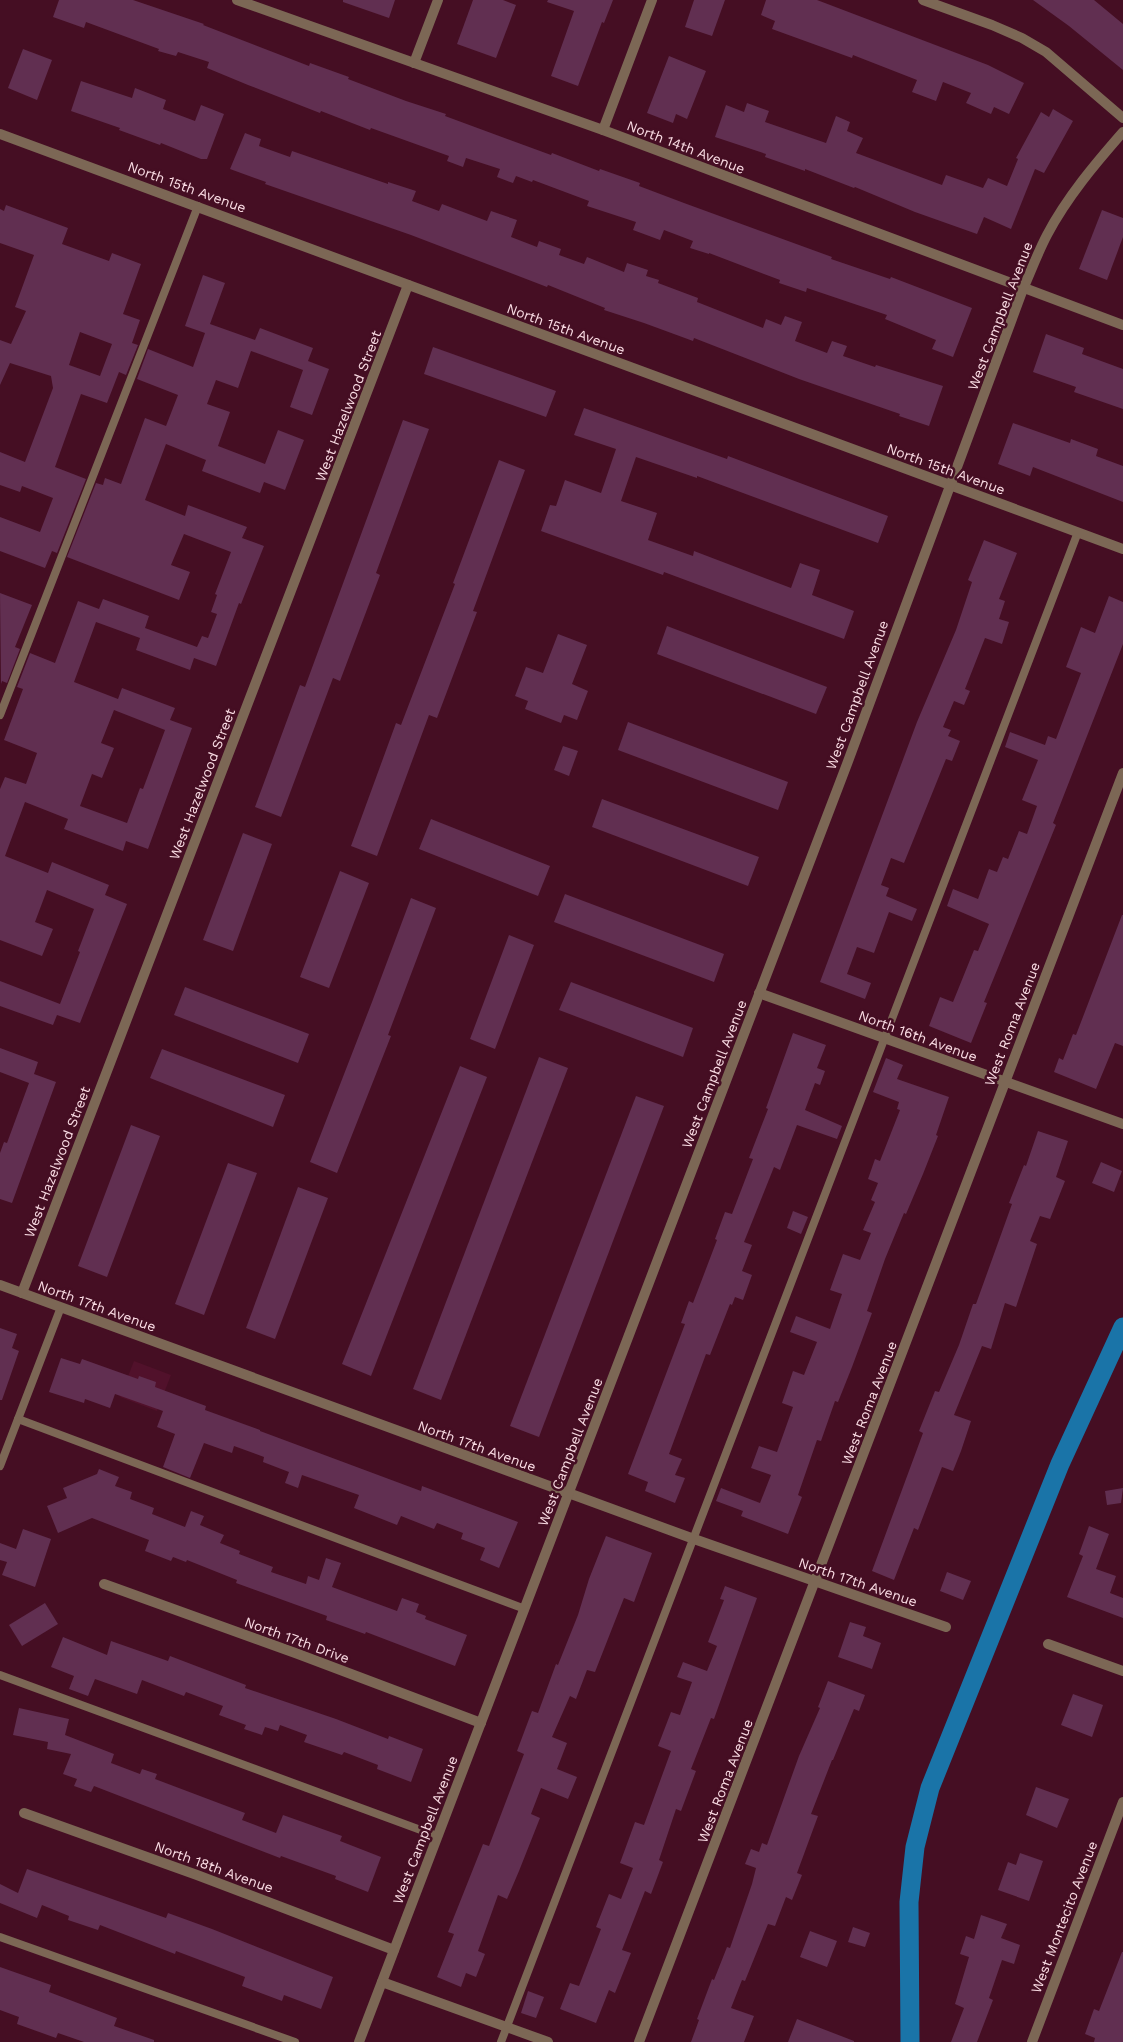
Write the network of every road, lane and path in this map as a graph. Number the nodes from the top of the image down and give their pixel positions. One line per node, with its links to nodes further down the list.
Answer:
1 (237, 0): 5 (street, North 14th Avenue)
2 (438, 0): 5 (street)
3 (652, 0): 7 (street)
4 (923, 0): 6 (street)
5 (414, 63): 7 (street, North 14th Avenue)
6 (1123, 118)
7 (603, 130): 12 (street, North 14th Avenue)
8 (1123, 132): 12 (street, West Campbell Avenue)
9 (0, 134): 10 (street, North 15th Avenue)
10 (198, 206): 11 (street, North 15th Avenue); 17 (lane)
11 (408, 285): 14 (street, North 15th Avenue); 24 (street, West Hazelwood Street)
12 (1023, 289): 13 (street, North 14th Avenue); 14 (street, West Campbell Avenue)
13 (1123, 326)
14 (950, 486): 15 (street, North 15th Avenue); 19 (street, West Campbell Avenue)
15 (1078, 532): 16 (street, North 15th Avenue); 20 (lane)
16 (1123, 549)
17 (0, 715)
18 (1123, 773): 21 (street, West Roma Avenue)
19 (759, 993): 20 (street, North 16th Avenue); 28 (street, West Campbell Avenue)
20 (885, 1039): 21 (street, North 16th Avenue); 29 (lane)
21 (1004, 1082): 22 (street, North 16th Avenue); 30 (street, West Roma Avenue)
22 (1123, 1124)
23 (0, 1285): 24 (street, North 17th Avenue)
24 (22, 1293): 25 (street, North 17th Avenue)
25 (61, 1308): 26 (lane); 28 (street, North 17th Avenue)
26 (18, 1419): 27 (lane); 32 (lane)
27 (0, 1466)
28 (569, 1494): 29 (street, North 17th Avenue); 32 (street, West Campbell Avenue)
29 (694, 1539): 30 (street, North 17th Avenue); 44 (lane)
30 (816, 1582): 33 (street, North 17th Avenue); 49 (street, West Roma Avenue)
31 (104, 1584): 37 (street, North 17th Drive)
32 (525, 1609): 37 (street, West Campbell Avenue)
33 (946, 1627)
34 (1048, 1644): 35 (street)
35 (1123, 1671)
36 (0, 1675): 40 (lane)
37 (481, 1723): 40 (street, West Campbell Avenue)
38 (1123, 1802): 50 (street, West Montecito Avenue)
39 (24, 1813): 42 (street, North 18th Avenue)
40 (437, 1836): 42 (street, West Campbell Avenue)
41 (0, 1936): 45 (lane)
42 (394, 1950): 43 (street, West Campbell Avenue)
43 (382, 1982): 44 (street); 46 (street, West Campbell Avenue)
44 (507, 2027): 47 (lane); 48 (street)
45 (294, 2042)
46 (359, 2042)
47 (501, 2042)
48 (548, 2042)
49 (639, 2042)
50 (1032, 2042)

